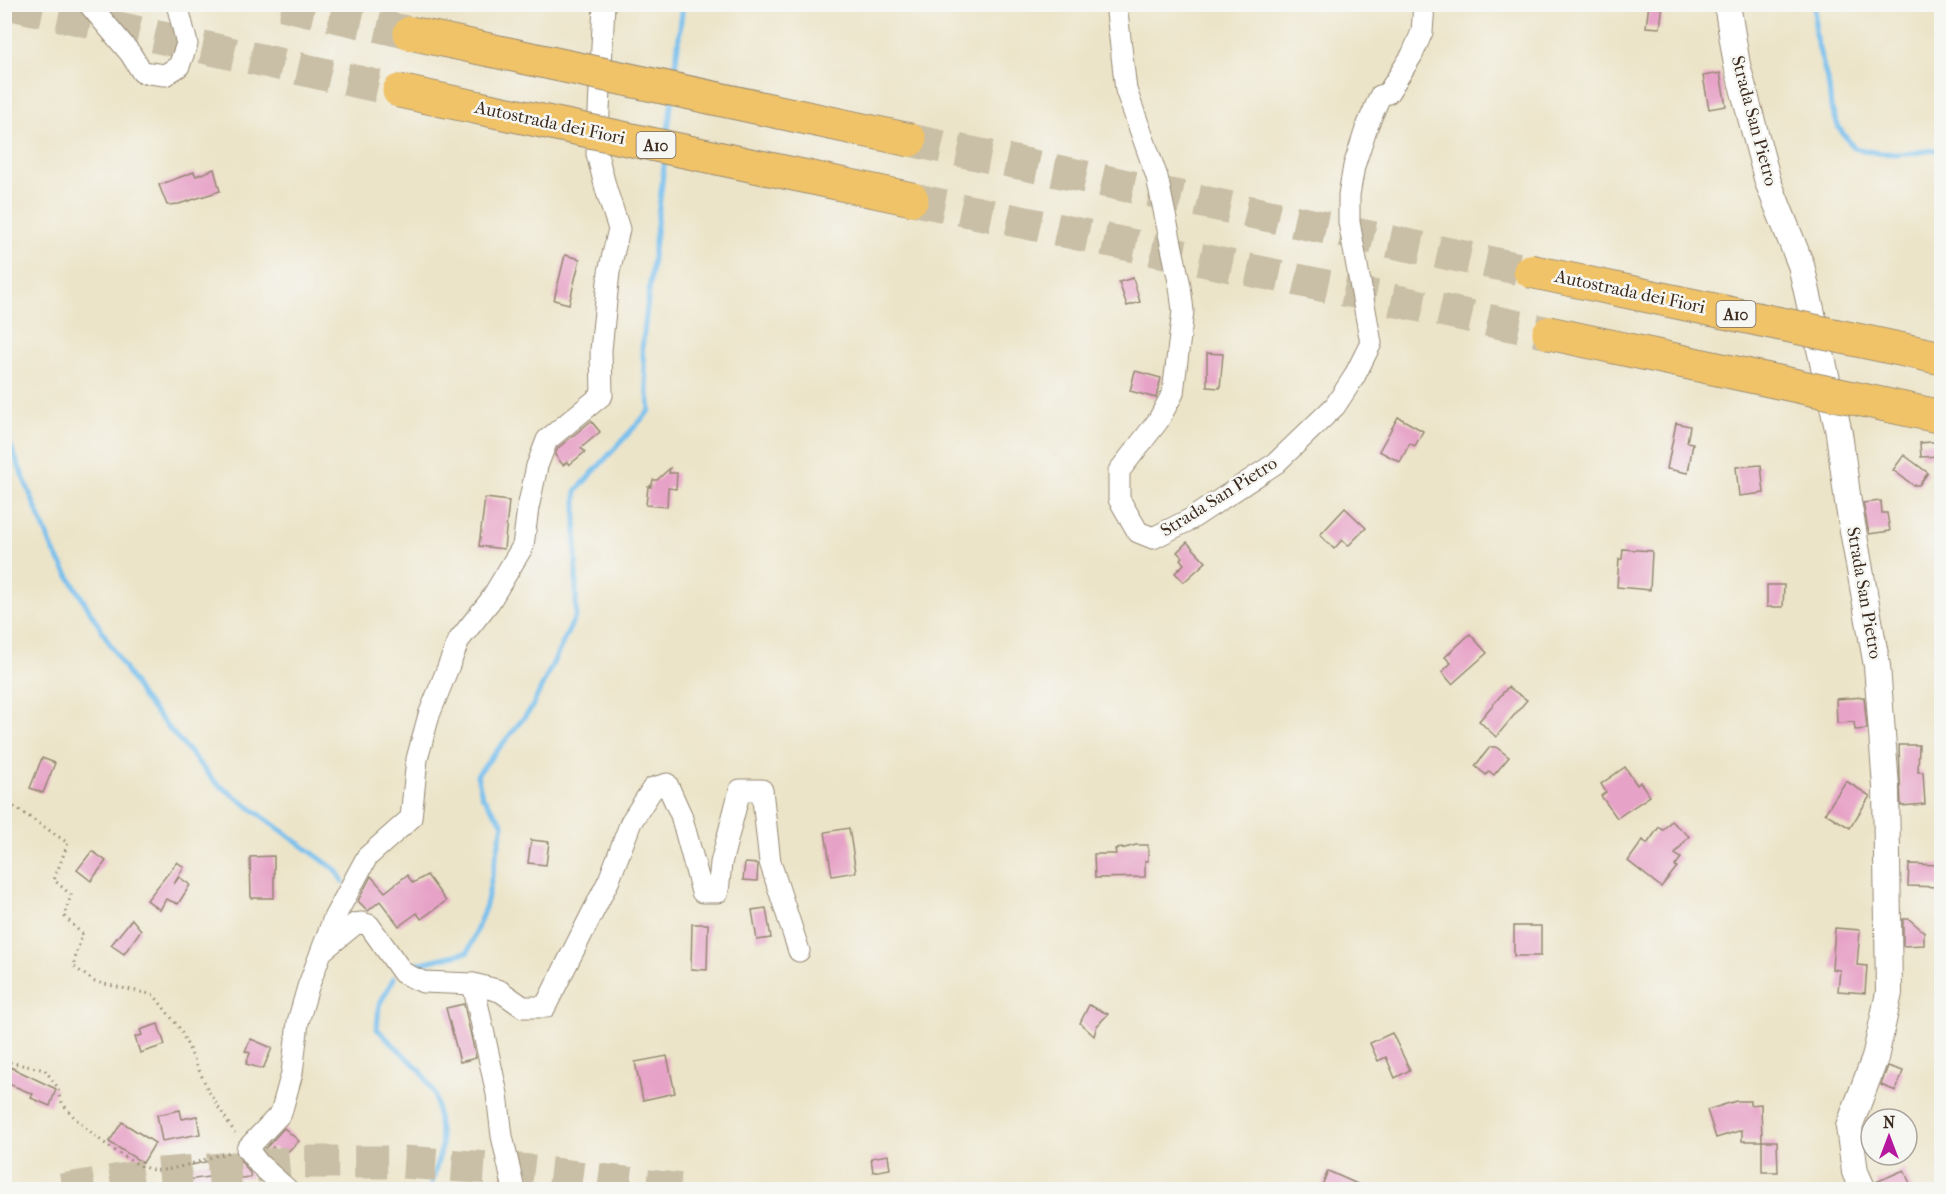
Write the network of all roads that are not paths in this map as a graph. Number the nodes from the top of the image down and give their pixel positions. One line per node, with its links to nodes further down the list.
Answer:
1 (89, 4): 2 (street)
2 (177, 4)
3 (604, 4): 15 (street)
4 (1116, 4): 5 (street, Strada San Pietro)
5 (1424, 4)
6 (1727, 4): 20 (street, Strada San Pietro)
7 (410, 33): 9 (highway, bridge)
8 (399, 91): 10 (highway, Autostrada dei Fiori / A10, bridge)
9 (910, 140)
10 (912, 199)
11 (1530, 271): 13 (highway, Autostrada dei Fiori / A10, bridge)
12 (1550, 333): 14 (highway, bridge)
13 (1941, 358)
14 (1941, 417)
15 (321, 951): 17 (street); 18 (street)
16 (799, 951): 17 (street)
17 (473, 984): 19 (street)
18 (288, 1190)
19 (514, 1190)
20 (1863, 1190)

